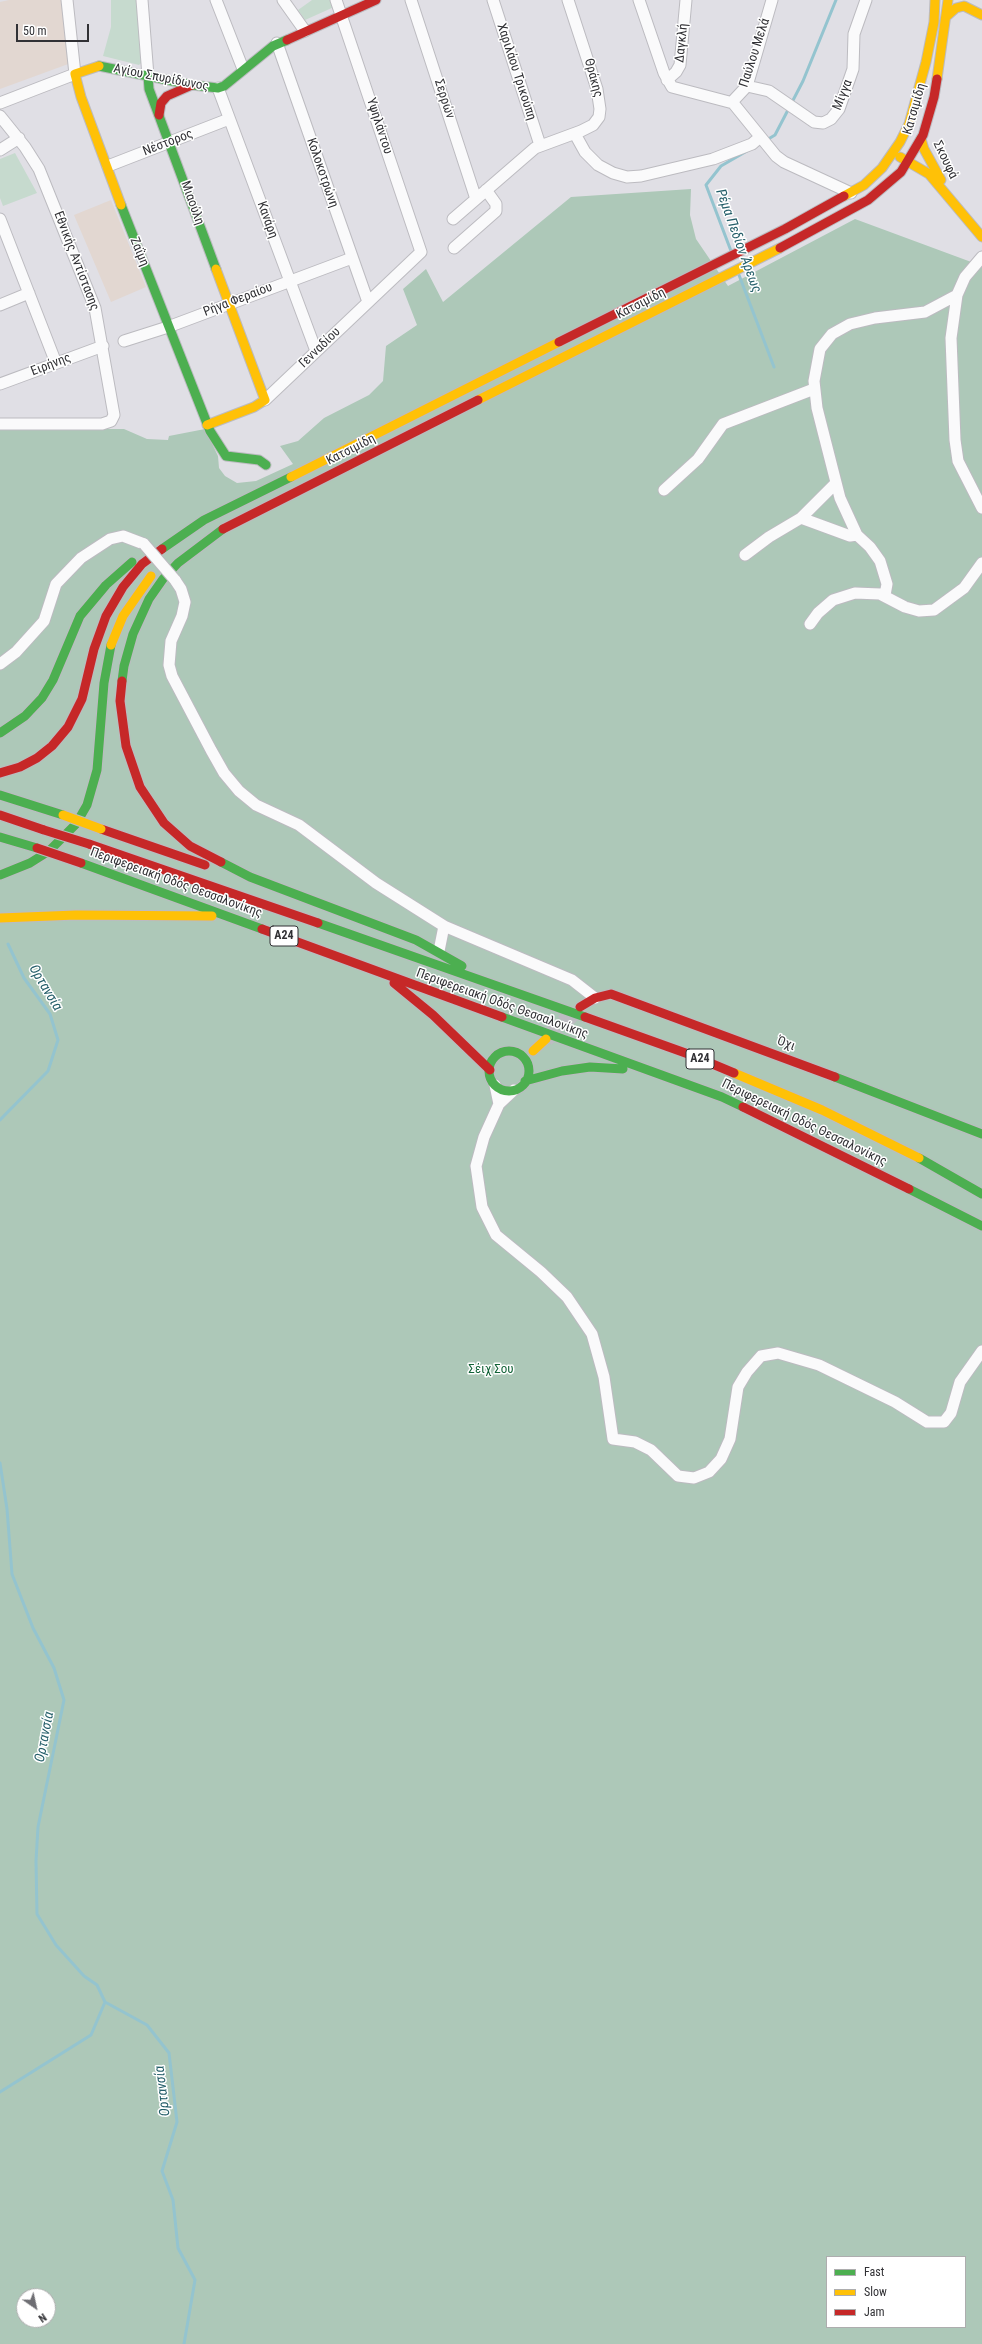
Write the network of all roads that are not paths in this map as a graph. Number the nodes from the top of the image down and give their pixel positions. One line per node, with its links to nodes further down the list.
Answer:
1 (67, 0): 22 (street, Ζαΐμη)
2 (142, 0): 23 (street, Μιαούλη)
3 (216, 0): 21 (street)
4 (283, 0): 19 (street)
5 (336, 0): 16 (street, Υψηλάντου)
6 (376, 0): 16 (main road, Αγίου Σπυρίδωνος)
7 (411, 0): 46 (street, Σερρών)
8 (492, 0): 38 (street, Χαριλάου Τρικούπη)
9 (568, 0): 33 (street, Θράκης)
10 (640, 0): 24 (street)
11 (686, 0): 24 (street, Δαγκλή)
12 (772, 0): 26 (street, Παύλου Μελά)
13 (866, 0): 26 (street, Μίγγα)
14 (935, 0): 40 (main road, Κατσιμίδη)
15 (948, 0): 18 (main road, Κατσιμίδη)
16 (342, 15): 19 (main road, Αγίου Σπυρίδωνος); 51 (street, Υψηλάντου)
17 (982, 15): 18 (main road)
18 (947, 16): 35 (main road, Κατσιμίδη)
19 (305, 31): 20 (main road, Αγίου Σπυρίδωνος)
20 (277, 43): 21 (main road, Αγίου Σπυρίδωνος); 53 (street, Κολοκοτρώνη)
21 (244, 69): 27 (main road, Αγίου Σπυρίδωνος)
22 (75, 74): 23 (main road, Αγίου Σπυρίδωνος); 29 (street, Αγίου Σπυρίδωνος); 42 (main road, Ζαΐμη)
23 (148, 76): 25 (main road, Αγίου Σπυρίδωνος); 30 (main road, Μιαούλη)
24 (668, 83): 28 (street)
25 (192, 85): 27 (main road, Αγίου Σπυρίδωνος); 30 (main road)
26 (747, 86): 28 (street, Παύλου Μελά)
27 (218, 88): 32 (street, Κανάρη)
28 (732, 102): 36 (street)
29 (0, 103)
30 (159, 115): 37 (main road, Μιαούλη)
31 (0, 116): 34 (street, Εθνικής Αντίστασης)
32 (229, 119): 37 (street, Νέστορος); 54 (street, Κανάρη)
33 (575, 134): 36 (street); 38 (street, Θράκης)
34 (18, 138): 39 (street); 62 (street, Εθνικής Αντίστασης)
35 (921, 139): 41 (main road, Κατσιμίδη); 45 (main road, Σκουφά)
36 (763, 140): 44 (street)
37 (169, 142): 42 (street, Νέστορος); 58 (main road, Μιαούλη)
38 (540, 145): 43 (street)
39 (0, 150)
40 (893, 154): 41 (main road, Σκουφά); 44 (main road, Κατσιμίδη)
41 (909, 161): 45 (main road, Σκουφά); 76 (main road, Κατσιμίδη)
42 (108, 166): 60 (main road, Ζαΐμη)
43 (486, 190): 46 (street); 50 (street)
44 (851, 193): 75 (main road, Κατσιμίδη)
45 (947, 194): 49 (main road, Σκουφά)
46 (476, 199): 47 (street)
47 (453, 219)
48 (1, 226): 55 (street)
49 (982, 237)
50 (454, 248)
51 (421, 252): 57 (street, Γενναδίου)
52 (982, 257): 56 (street)
53 (352, 258): 54 (street, Ρήγα Φεραίου); 57 (street, Κολοκοτρώνη)
54 (289, 280): 58 (street, Ρήγα Φεραίου); 63 (street, Κανάρη)
55 (29, 294): 59 (street); 64 (street)
56 (957, 295): 66 (street); 73 (street)
57 (368, 302): 63 (street, Γενναδίου)
58 (229, 304): 60 (street, Ρήγα Φεραίου); 67 (main road, Μιαούλη)
59 (0, 305)
60 (168, 327): 61 (street, Ρήγα Φεραίου); 69 (main road, Ζαΐμη)
61 (124, 341)
62 (103, 346): 64 (street, Ειρήνης); 68 (street, Εθνικής Αντίστασης)
63 (316, 352): 67 (street, Γενναδίου)
64 (56, 363): 65 (street, Ειρήνης)
65 (0, 384)
66 (814, 389): 71 (street); 72 (street)
67 (265, 400): 69 (main road, Γενναδίου)
68 (0, 424)
69 (207, 425): 70 (main road, Ζαΐμη)
70 (266, 466)
71 (836, 483): 74 (street); 77 (street)
72 (664, 490)
73 (982, 508)
74 (801, 518): 77 (street); 78 (street)
75 (204, 520): 83 (main road); 84 (main road)
76 (223, 529): 88 (main road); 89 (main road)
77 (857, 535): 80 (street)
78 (745, 555)
79 (982, 563): 80 (street)
80 (885, 595): 81 (street)
81 (810, 624)
82 (0, 664): 92 (street, bridge)
83 (0, 733)
84 (0, 773)
85 (0, 796): 89 (main road, bridge)
86 (0, 815): 95 (main road, Περιφερειακή Οδός Θεσσαλονίκης / Α24, bridge)
87 (0, 837): 90 (main road, Περιφερειακή Οδός Θεσσαλονίκης / Α24, bridge)
88 (0, 875)
89 (250, 876): 93 (main road)
90 (228, 916): 91 (main road); 94 (main road, Περιφερειακή Οδός Θεσσαλονίκης / Α24)
91 (0, 918)
92 (444, 926): 93 (street); 96 (street)
93 (439, 951): 95 (main road)
94 (382, 973): 102 (main road); 103 (main road, Περιφερειακή Οδός Θεσσαλονίκης / Α24)
95 (479, 979): 109 (main road, Περιφερειακή Οδός Θεσσαλονίκης / Α24)
96 (595, 998): 97 (main road, Όχι); 108 (main road, Όχι)
97 (580, 1007)
98 (546, 1039): 99 (main road)
99 (533, 1051): 100 (main road); 101 (main road)
100 (516, 1052): 101 (main road); 102 (main road)
101 (528, 1066): 104 (main road)
102 (490, 1070): 105 (main road)
103 (645, 1070): 104 (main road); 112 (main road, Περιφερειακή Οδός Θεσσαλονίκης / Α24)
104 (525, 1081): 106 (main road)
105 (495, 1085): 106 (main road); 107 (street)
106 (514, 1090): 107 (street)
107 (499, 1104): 113 (street)
108 (982, 1134)
109 (915, 1156): 110 (main road); 111 (main road, Περιφερειακή Οδός Θεσσαλονίκης / Α24)
110 (982, 1184)
111 (982, 1194)
112 (982, 1226)
113 (982, 1351)

